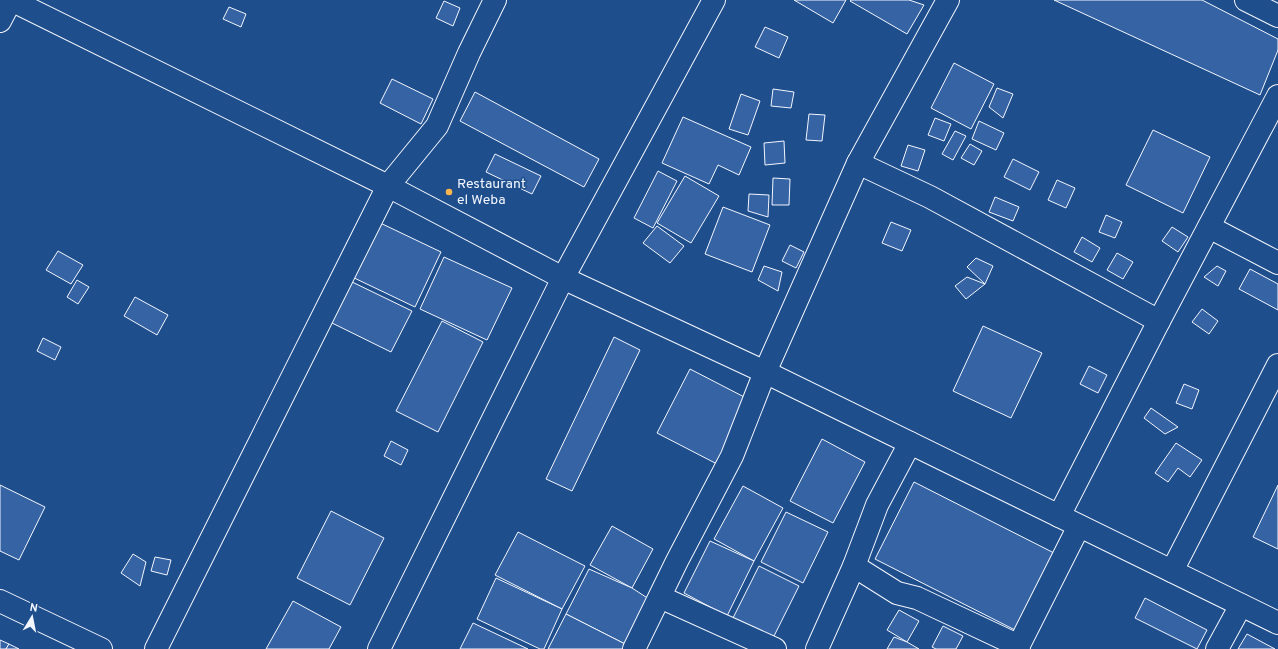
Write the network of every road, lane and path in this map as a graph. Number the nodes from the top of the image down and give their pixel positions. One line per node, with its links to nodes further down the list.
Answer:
1 (11, 0): 7 (street); 10 (street)
2 (495, 0): 10 (street)
3 (714, 0): 13 (street)
4 (948, 0): 9 (street)
5 (1246, 0): 6 (street)
6 (1278, 16)
7 (0, 21)
8 (1278, 96): 11 (street)
9 (858, 163): 14 (street); 16 (street)
10 (388, 186): 13 (street); 28 (street)
11 (1209, 227): 12 (street); 14 (street)
12 (1278, 263)
13 (563, 278): 16 (street); 29 (street)
14 (1159, 321): 18 (street)
15 (1278, 365): 21 (street)
16 (765, 372): 17 (street); 22 (street)
17 (910, 443): 18 (street); 20 (street)
18 (1059, 516): 19 (street)
19 (1079, 526): 21 (street); 26 (street)
20 (854, 566): 26 (street); 32 (street)
21 (1172, 571): 24 (street)
22 (660, 597): 30 (street); 31 (street)
23 (0, 601): 27 (street)
24 (1241, 605): 25 (street); 33 (street)
25 (1278, 623)
26 (1018, 648)
27 (101, 649)
28 (156, 649)
29 (379, 649)
30 (634, 649)
31 (775, 649)
32 (816, 649)
33 (1217, 649)

